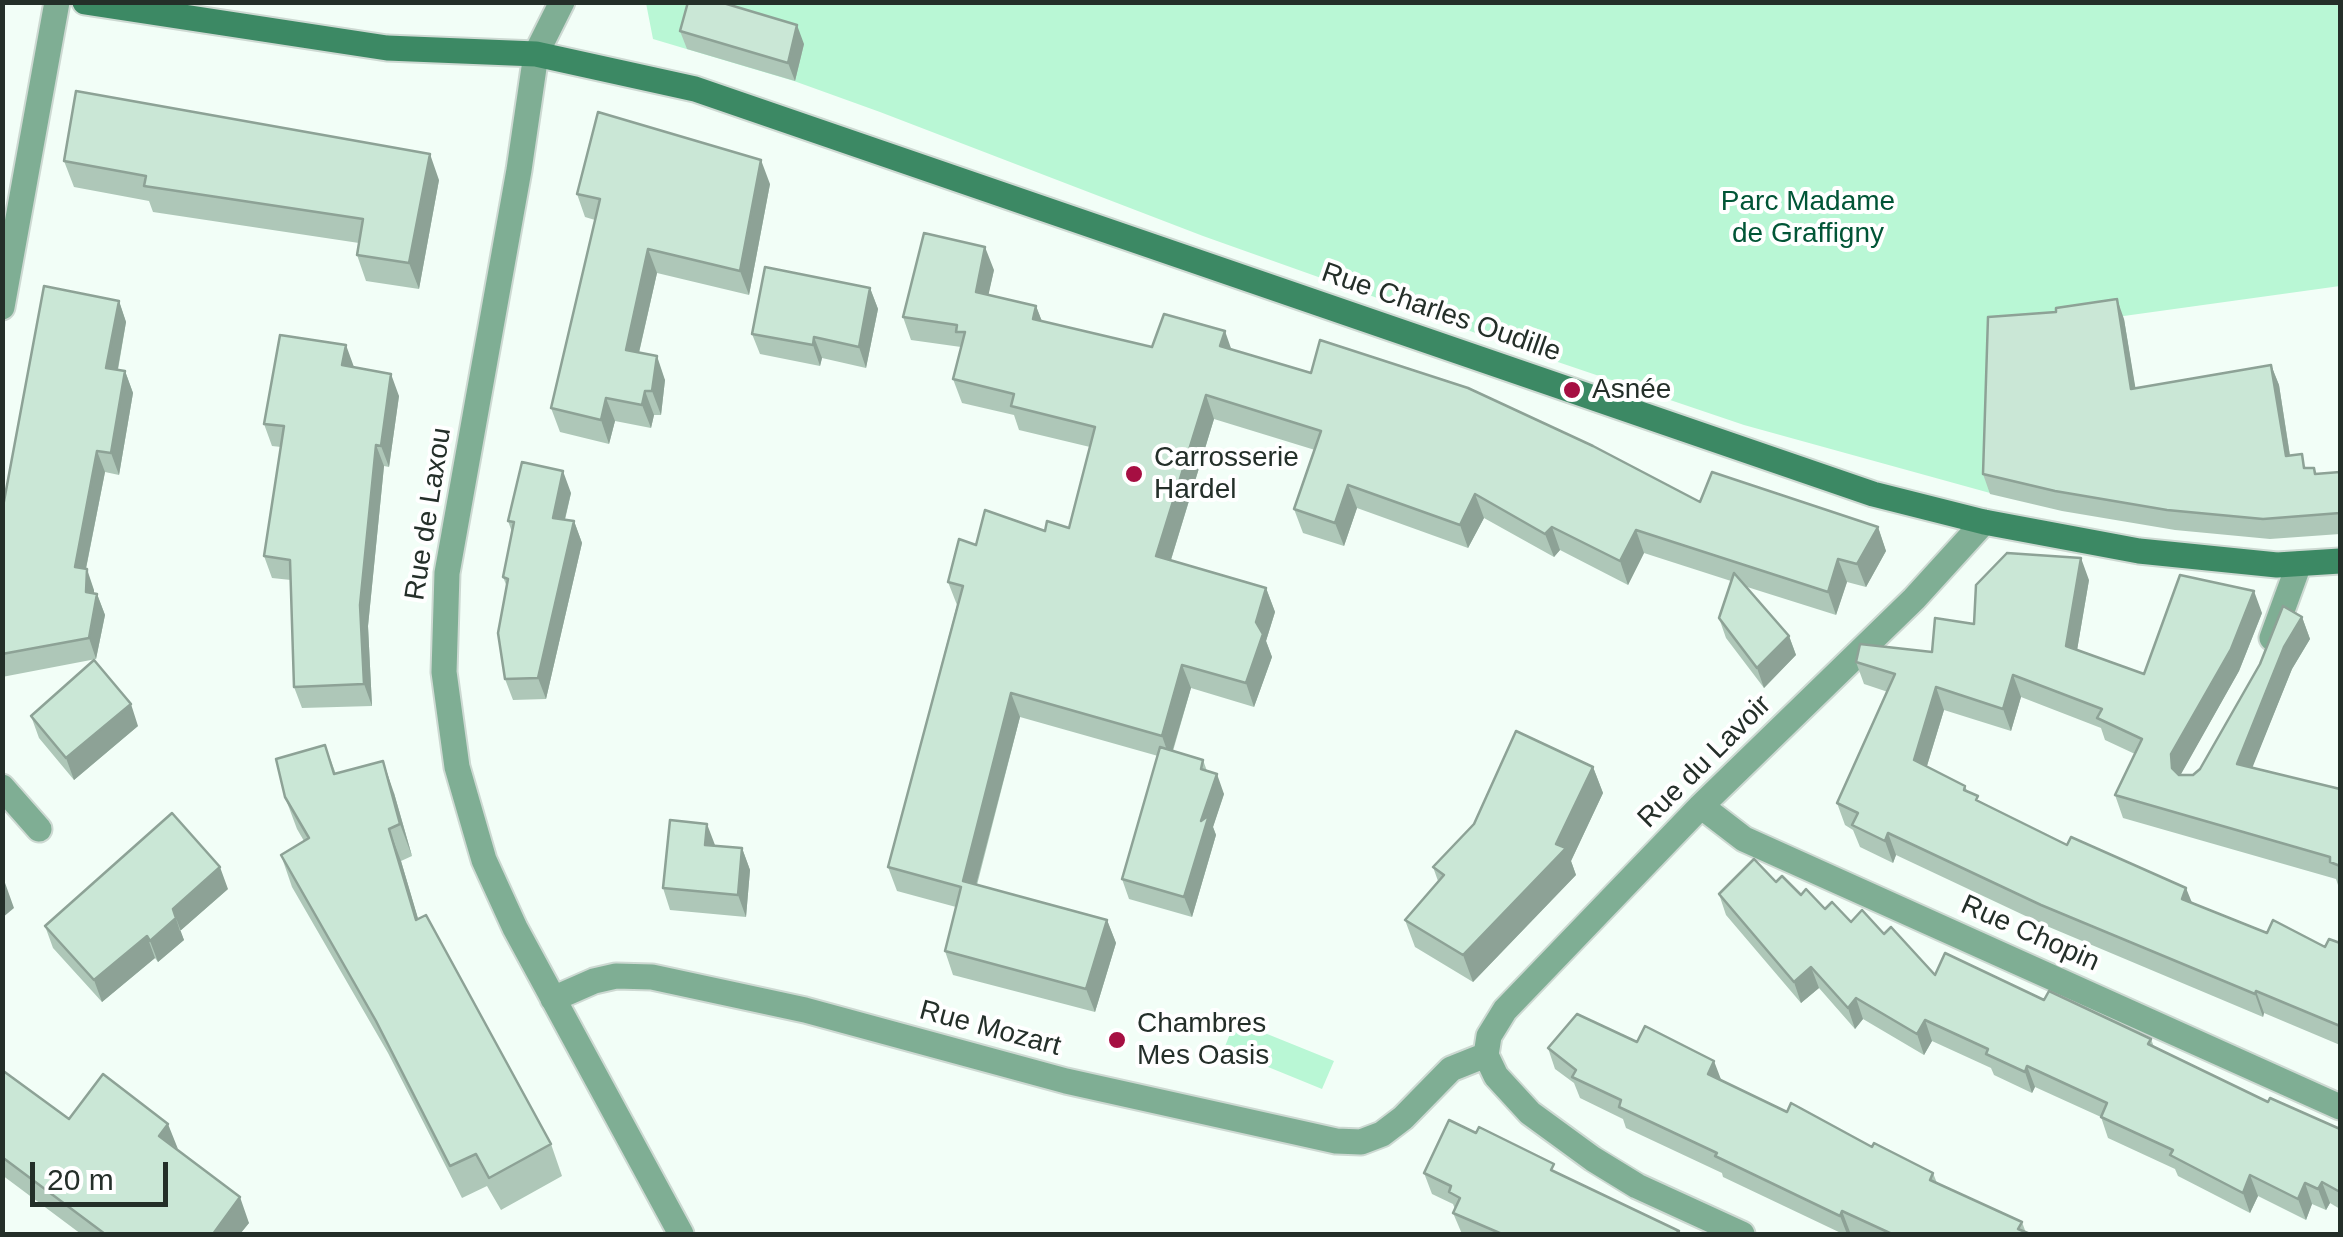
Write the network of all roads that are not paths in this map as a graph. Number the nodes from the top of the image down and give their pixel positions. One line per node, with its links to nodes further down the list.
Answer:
1 (58, 2): 5 (street)
2 (85, 2): 4 (street, Rue Charles Oudille)
3 (562, 2): 4 (street, Rue de Laxou)
4 (536, 54): 6 (street, Rue Charles Oudille); 13 (street, Rue de Laxou)
5 (2, 307)
6 (1984, 522): 8 (street, Rue Charles Oudille); 11 (street, Rue du Lavoir)
7 (2340, 561): 8 (street, Rue Charles Oudille)
8 (2299, 564): 9 (street)
9 (2260, 663)
10 (2, 787): 12 (street)
11 (1701, 806): 14 (street, Rue du Lavoir); 15 (street, Rue Chopin)
12 (39, 829)
13 (553, 999): 14 (street, Rue Mozart); 16 (street, Rue de Laxou)
14 (1486, 1054): 17 (street)
15 (2340, 1107)
16 (682, 1234)
17 (1742, 1234)

